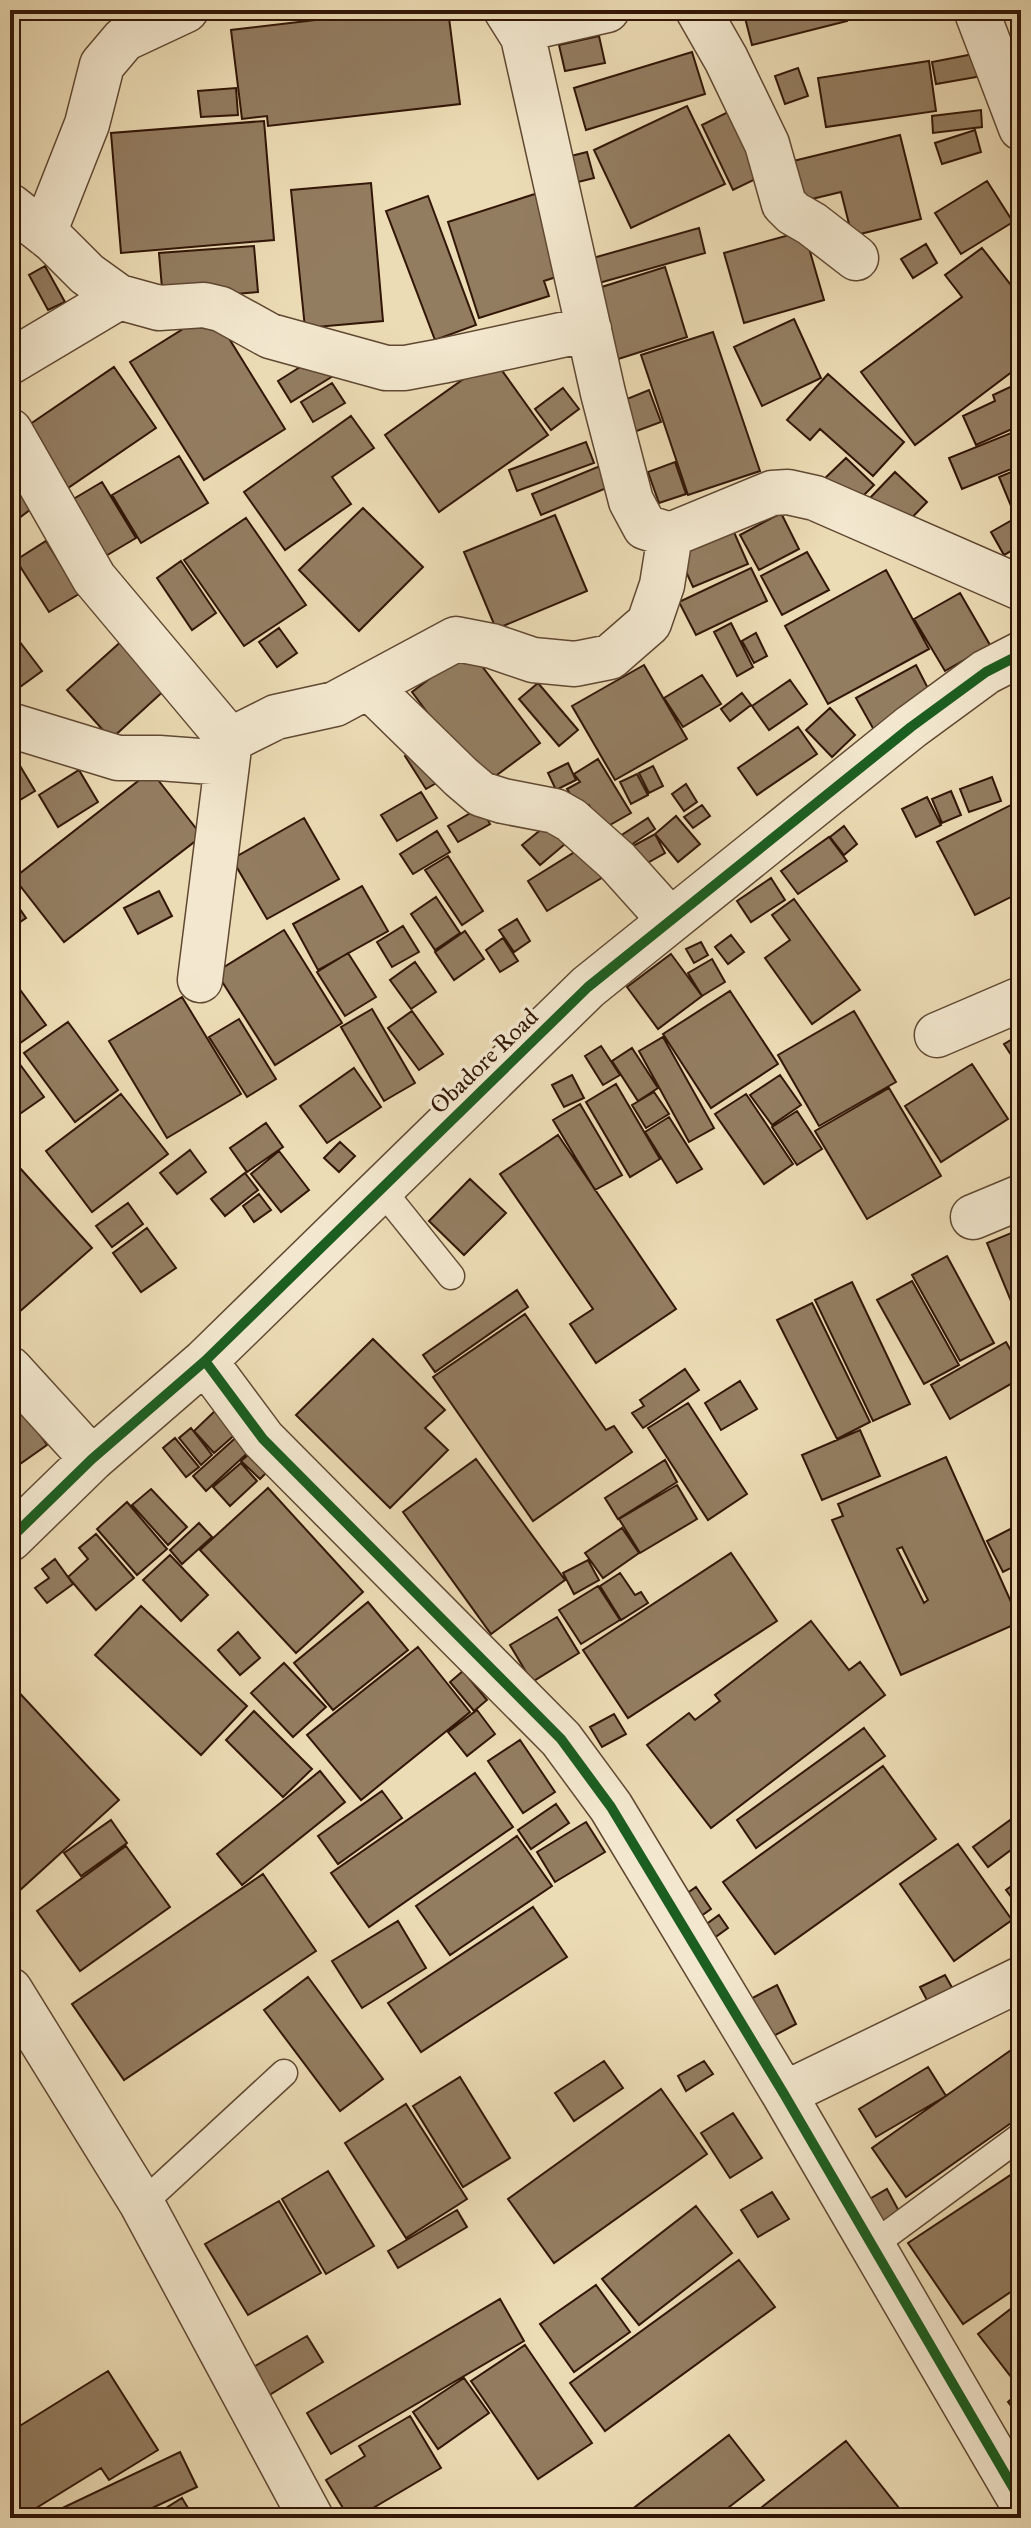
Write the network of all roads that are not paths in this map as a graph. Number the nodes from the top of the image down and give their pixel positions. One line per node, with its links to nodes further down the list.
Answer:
1 (186, 10): 8 (street)
2 (607, 10): 5 (street)
3 (698, 10): 9 (street)
4 (976, 10): 6 (street)
5 (512, 20): 11 (street)
6 (1021, 128)
7 (10, 206): 8 (street)
8 (44, 233): 10 (street)
9 (856, 258)
10 (119, 297): 11 (street); 12 (street)
11 (589, 329): 14 (street)
12 (10, 362)
13 (10, 431): 19 (street)
14 (670, 535): 15 (street); 17 (street)
15 (1021, 588)
16 (1021, 654): 20 (street, Obadore Road)
17 (368, 686): 19 (street); 20 (street)
18 (10, 725): 19 (street)
19 (228, 751): 21 (street)
20 (670, 920): 24 (street, Obadore Road)
21 (200, 980)
22 (1021, 999): 23 (street)
23 (937, 1035)
24 (382, 1190): 27 (lane); 28 (street, Obadore Road)
25 (1021, 1197): 26 (street)
26 (973, 1217)
27 (451, 1276)
28 (205, 1361): 30 (street, Obadore Road); 35 (street)
29 (10, 1369): 30 (street)
30 (92, 1459): 31 (street, Obadore Road)
31 (10, 1539)
32 (1021, 1979): 35 (street)
33 (10, 1990): 37 (street)
34 (284, 2073): 37 (lane)
35 (784, 2094): 38 (street)
36 (1021, 2136): 38 (lane)
37 (142, 2204): 40 (street)
38 (873, 2245): 39 (street)
39 (1021, 2501)
40 (311, 2518)

